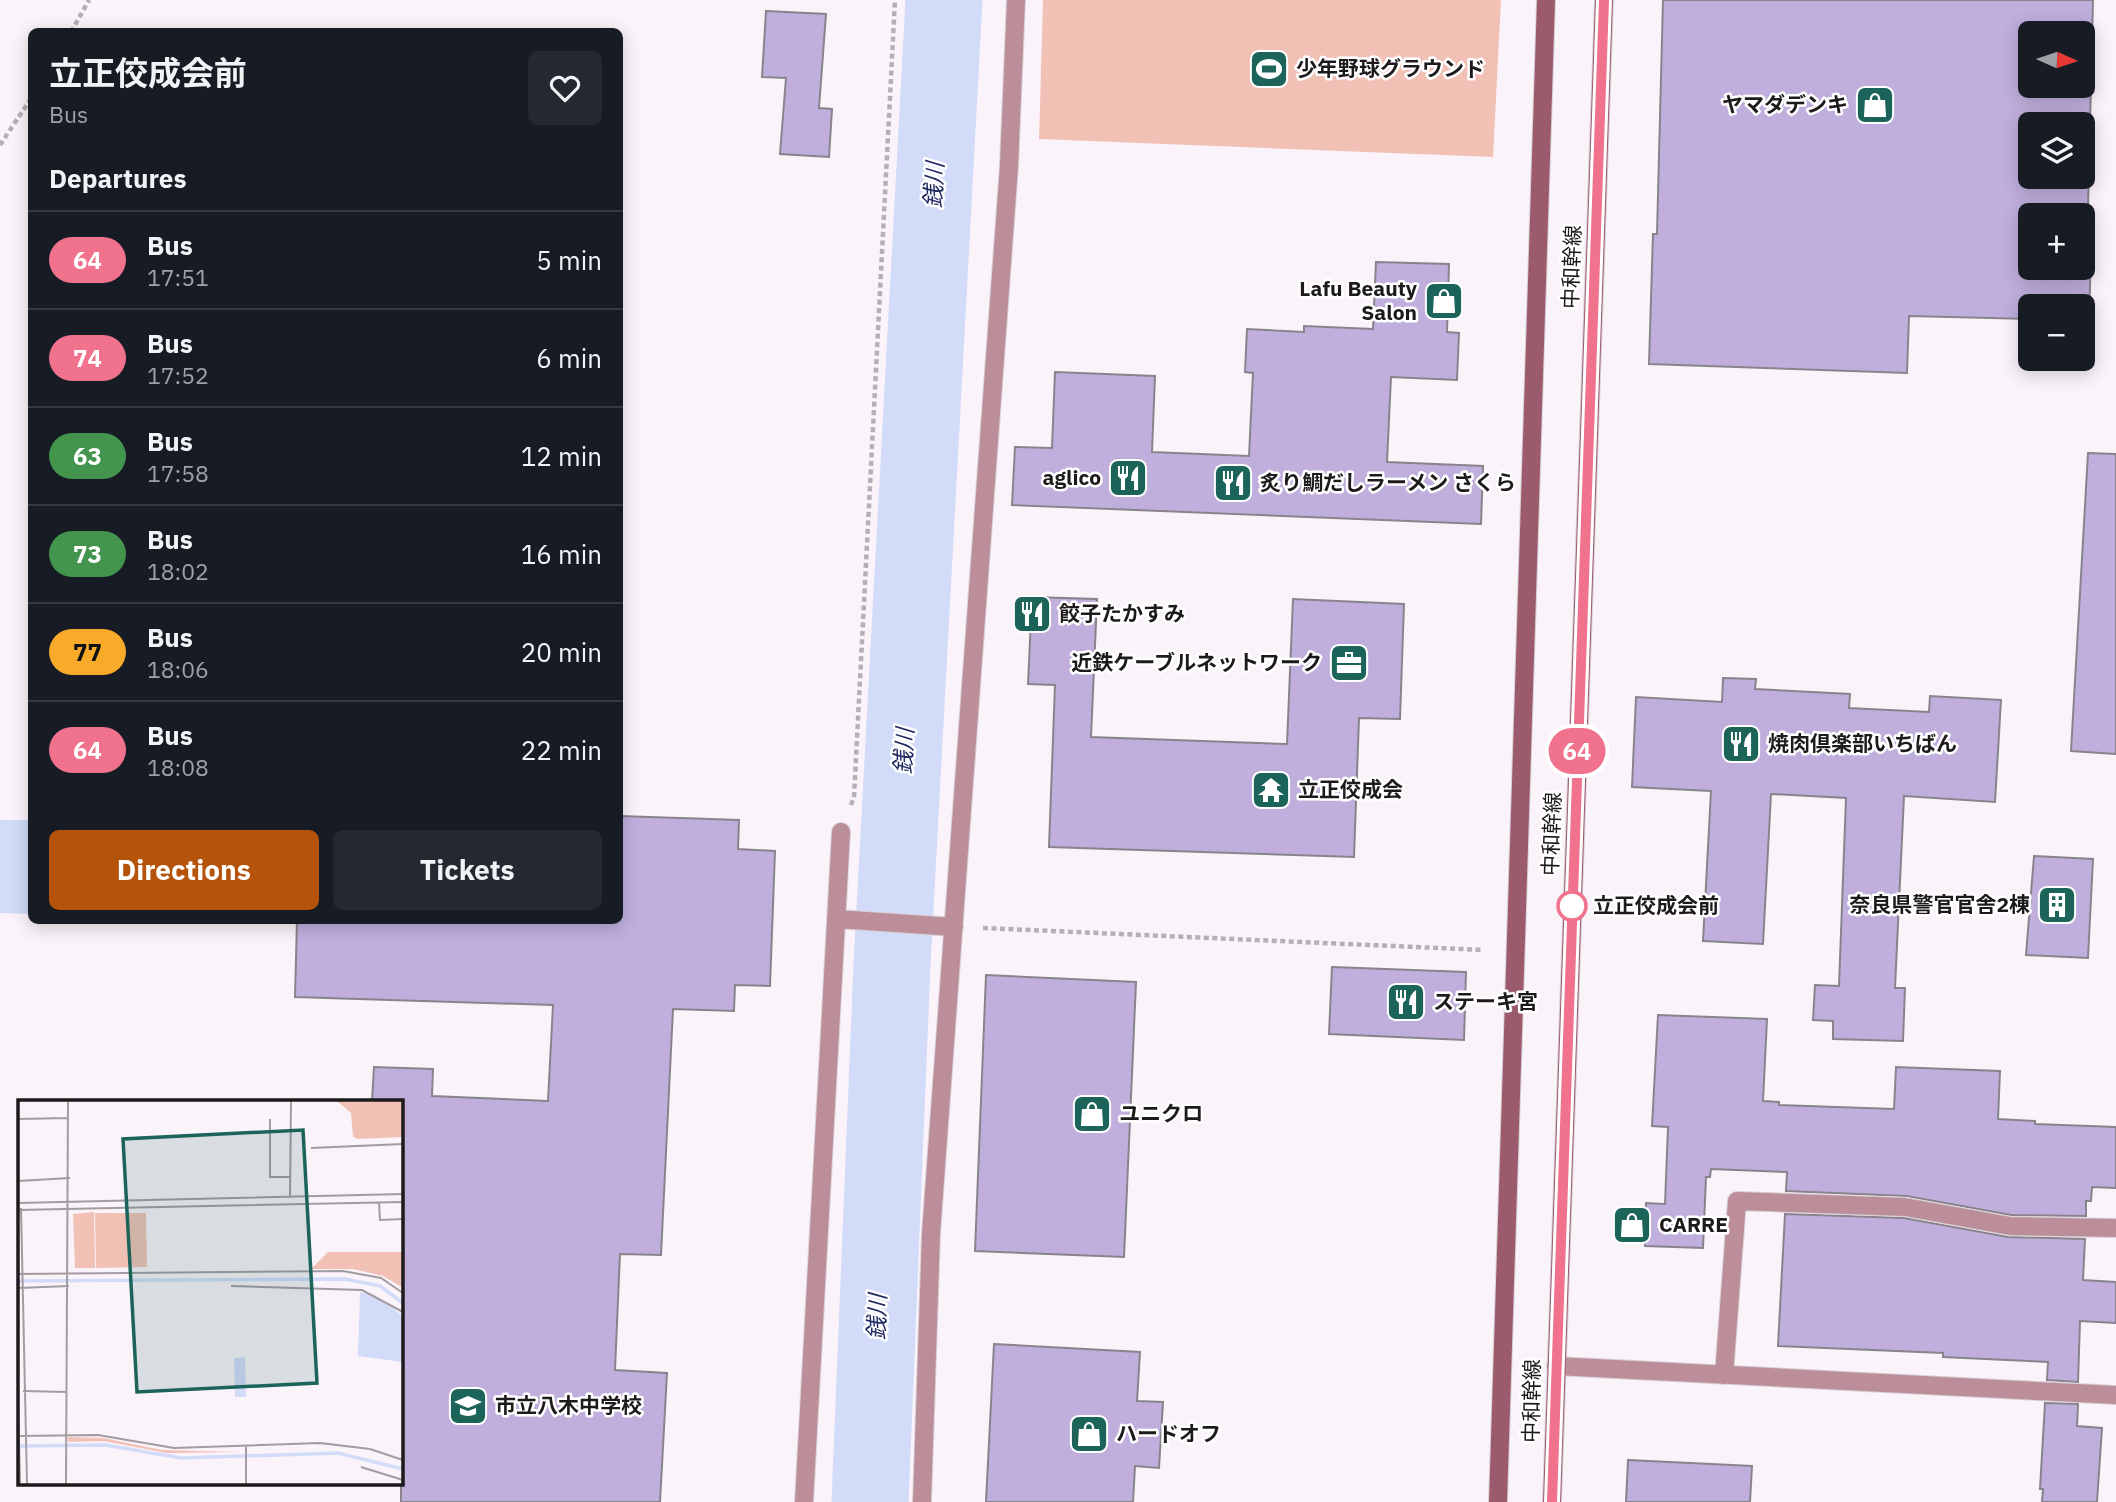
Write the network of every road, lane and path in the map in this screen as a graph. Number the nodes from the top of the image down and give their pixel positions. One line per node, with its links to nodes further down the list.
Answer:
1 (89, 0): 6 (path)
2 (895, 0): 9 (path)
3 (1016, 0): 11 (street)
4 (1546, 0): 19 (main road, 中和幹線)
5 (1604, 0): 14 (main road, 中和幹線)
6 (74, 28)
7 (28, 103): 8 (path)
8 (0, 145)
9 (841, 832): 10 (street)
10 (837, 919): 11 (street); 17 (street)
11 (954, 927): 12 (path); 18 (street)
12 (1487, 950)
13 (2116, 1228): 15 (street)
14 (1556, 1366): 15 (street); 20 (main road, 中和幹線)
15 (1724, 1375): 16 (street)
16 (2116, 1395)
17 (804, 1502)
18 (922, 1502)
19 (1498, 1502)
20 (1552, 1502)

